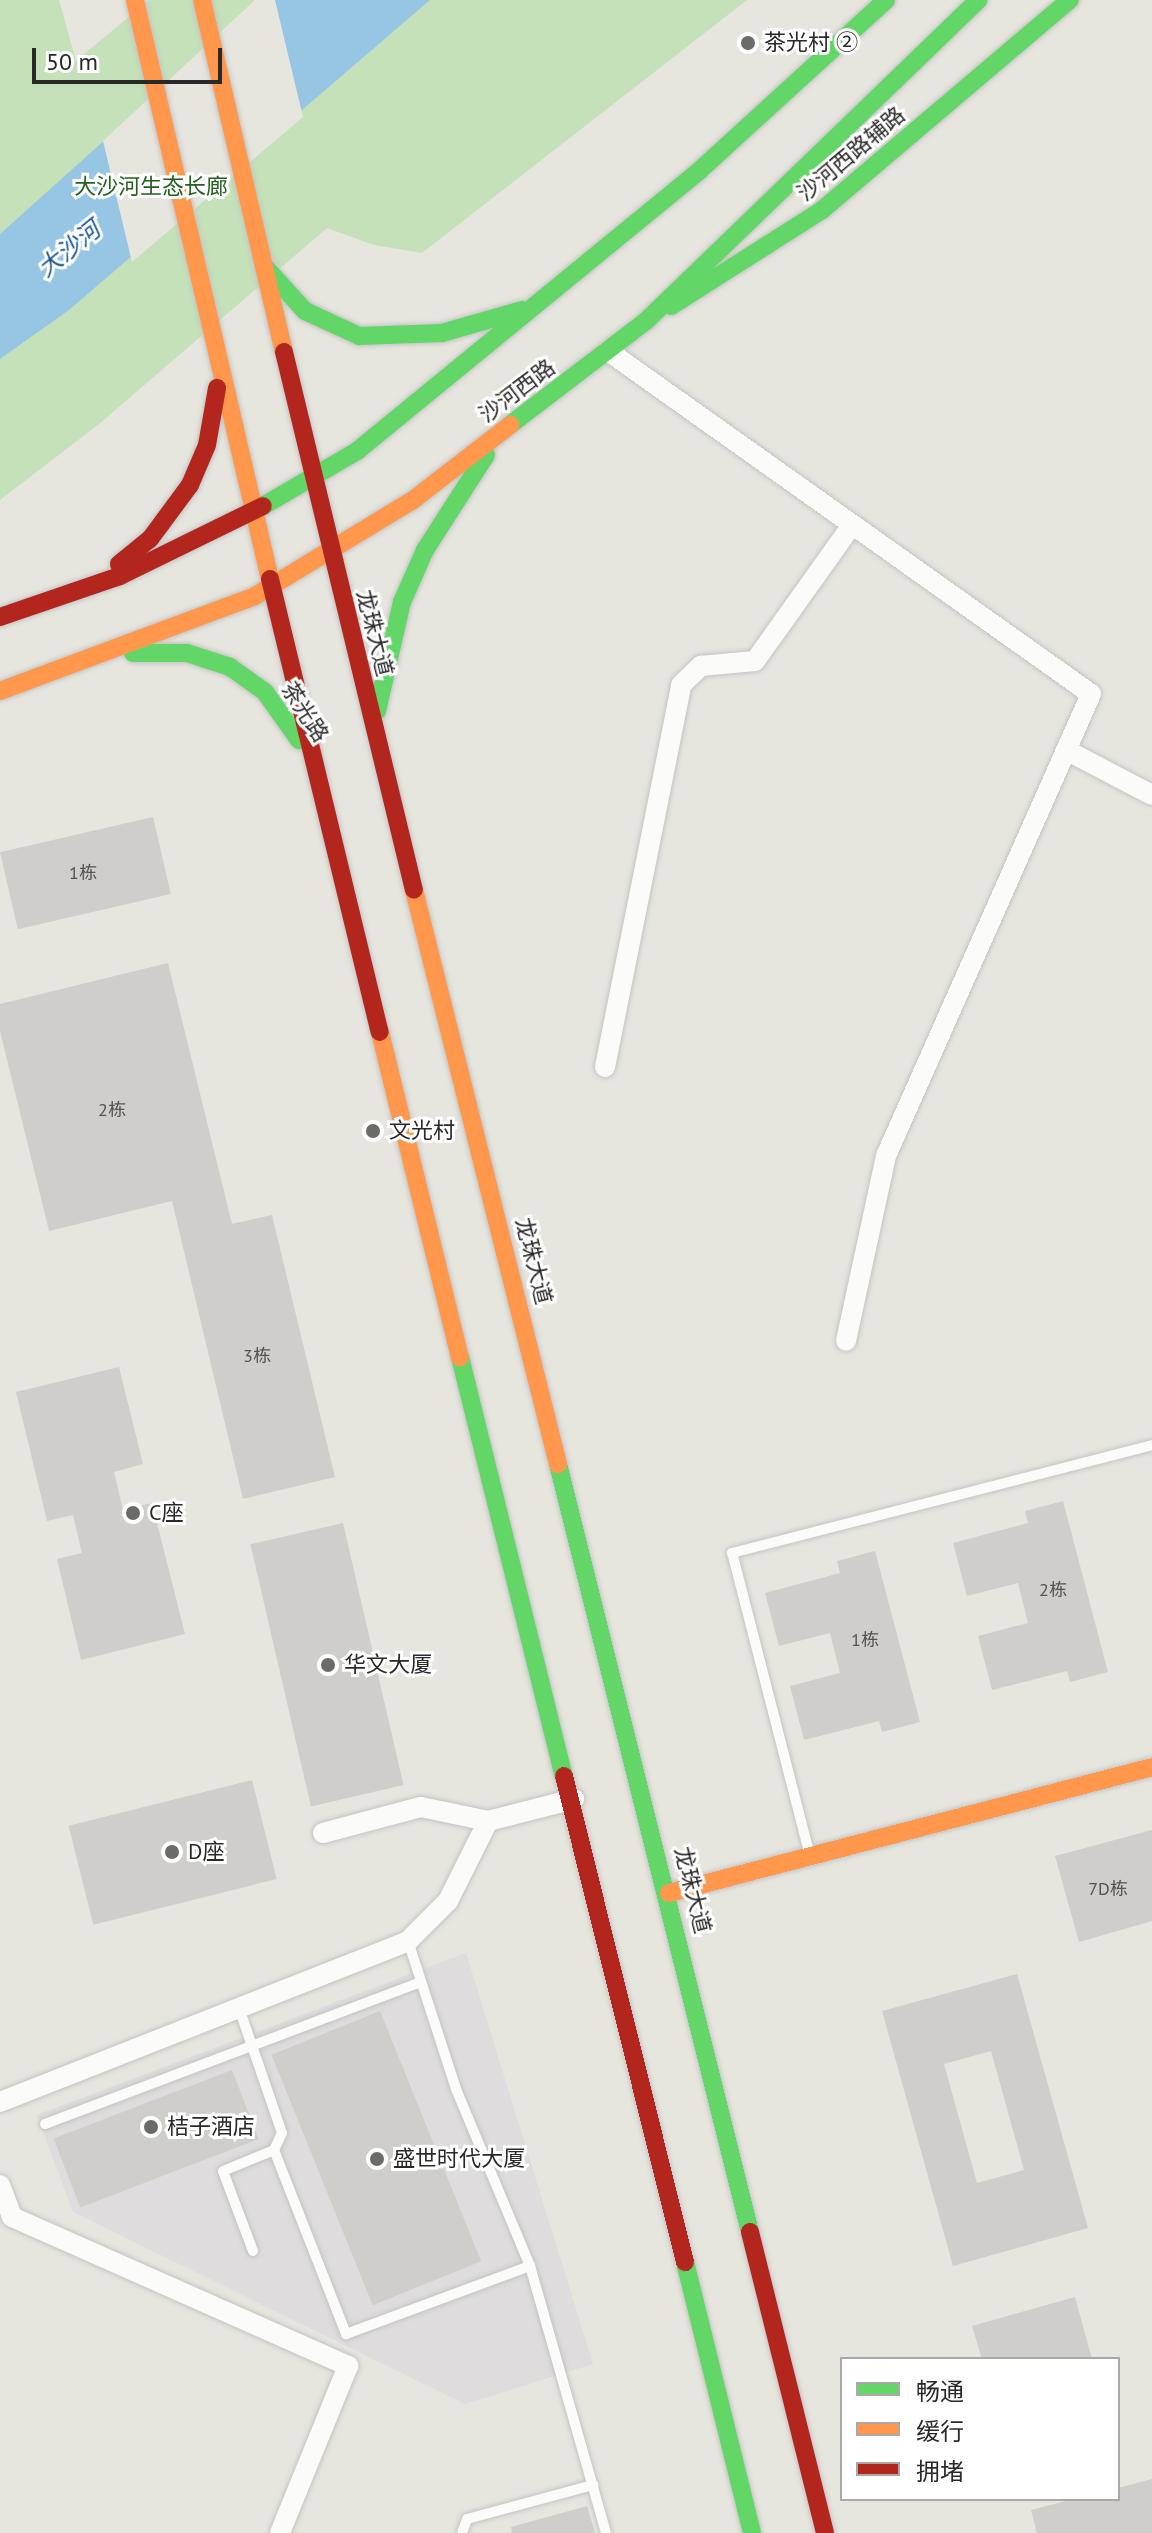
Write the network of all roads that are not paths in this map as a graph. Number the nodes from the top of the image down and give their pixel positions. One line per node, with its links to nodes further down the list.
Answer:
1 (135, 0): 10 (main road)
2 (202, 0): 6 (main road, 龙珠大道)
3 (886, 0): 7 (main road)
4 (978, 0): 8 (main road, 沙河西路)
5 (1070, 0): 8 (main road, 沙河西路辅路)
6 (264, 265): 7 (main road); 12 (main road, 龙珠大道)
7 (549, 297): 12 (main road)
8 (646, 321): 9 (main road, 沙河西路)
9 (608, 351): 11 (main road, 沙河西路); 14 (street)
10 (218, 360): 13 (main road); 17 (main road)
11 (513, 424): 15 (main road, 沙河西路); 21 (main road)
12 (314, 479): 13 (main road); 15 (main road, 龙珠大道)
13 (254, 514): 16 (main road); 17 (main road)
14 (852, 525): 22 (street); 25 (street)
15 (331, 554): 16 (main road, 沙河西路); 21 (main road, 龙珠大道)
16 (272, 587): 19 (main road, 沙河西路); 23 (main road)
17 (83, 588): 18 (main road)
18 (0, 617)
19 (95, 661): 20 (main road, 沙河西路); 23 (main road, 茶光路)
20 (0, 691)
21 (377, 738): 33 (main road, 龙珠大道)
22 (1066, 750): 24 (street); 26 (street)
23 (320, 792): 29 (main road)
24 (1152, 795)
25 (605, 1067)
26 (846, 1341)
27 (1152, 1445): 32 (lane)
28 (1152, 1767): 32 (main road)
29 (574, 1799): 30 (street); 48 (main road)
30 (488, 1821): 31 (street); 34 (street)
31 (323, 1833)
32 (810, 1856): 33 (main road)
33 (669, 1893): 49 (main road, 龙珠大道)
34 (408, 1941): 35 (lane); 36 (street)
35 (419, 1983): 37 (lane); 43 (lane)
36 (239, 2008): 37 (lane); 38 (street)
37 (252, 2047): 39 (lane); 40 (lane)
38 (0, 2102)
39 (45, 2124)
40 (274, 2150): 42 (lane); 43 (lane)
41 (0, 2185): 45 (street)
42 (253, 2251)
43 (530, 2266): 44 (lane)
44 (593, 2485): 46 (lane); 47 (lane)
45 (280, 2533)
46 (462, 2533)
47 (606, 2533)
48 (752, 2533)
49 (825, 2533)

